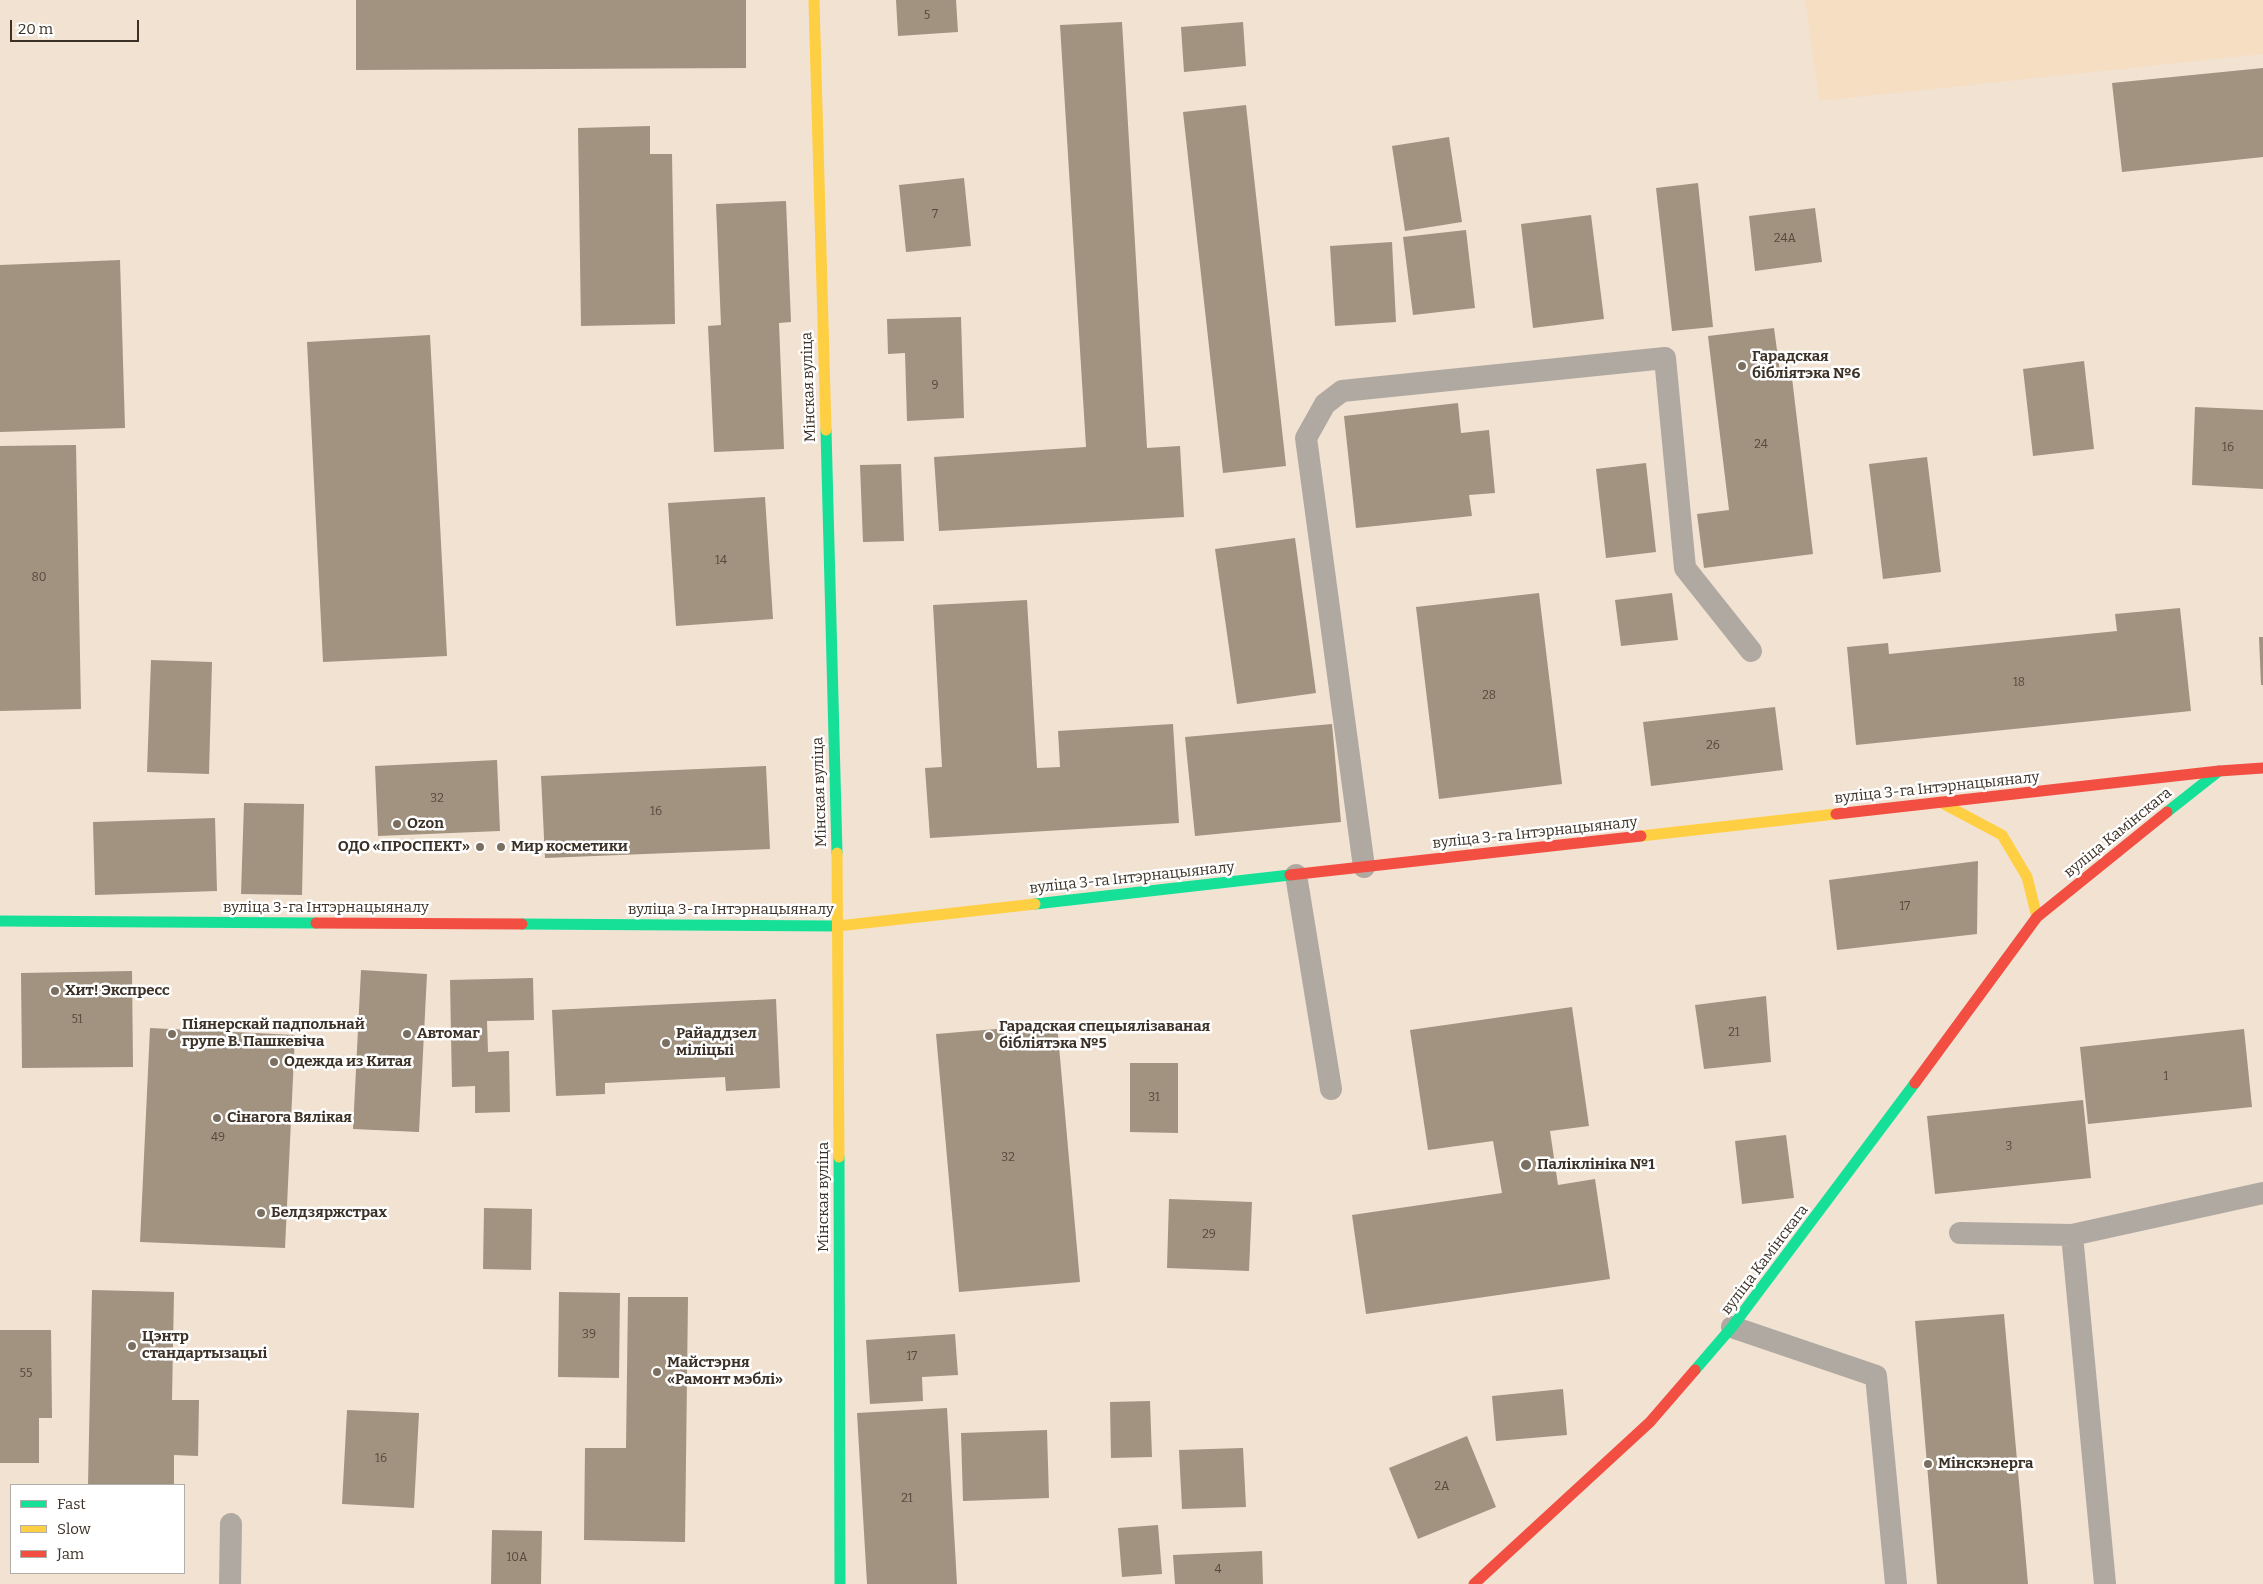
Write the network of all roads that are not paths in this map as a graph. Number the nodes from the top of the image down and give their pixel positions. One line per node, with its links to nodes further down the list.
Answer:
1 (814, 0): 10 (main road, Мінская вуліца)
2 (1751, 650): 6 (lane)
3 (2263, 768): 4 (main road, вуліца 3-га Інтэрнацыяналу)
4 (2218, 771): 5 (main road, вуліца 3-га Інтэрнацыяналу); 8 (main road, вуліца Камінскага)
5 (1940, 802): 6 (main road, вуліца 3-га Інтэрнацыяналу); 8 (main road)
6 (1364, 867): 7 (main road, вуліца 3-га Інтэрнацыяналу)
7 (1296, 874): 10 (main road, вуліца 3-га Інтэрнацыяналу); 11 (lane)
8 (2037, 917): 15 (main road, вуліца Камінскага)
9 (0, 921): 10 (main road, вуліца 3-га Інтэрнацыяналу)
10 (839, 926): 18 (main road, Мінская вуліца)
11 (1331, 1089)
12 (2263, 1193): 14 (lane)
13 (1960, 1233): 14 (lane)
14 (2072, 1235): 21 (lane)
15 (1732, 1328): 19 (main road, вуліца Камінскага); 20 (lane)
16 (231, 1524): 17 (lane)
17 (230, 1584)
18 (840, 1584)
19 (1474, 1584)
20 (1896, 1584)
21 (2105, 1584)

